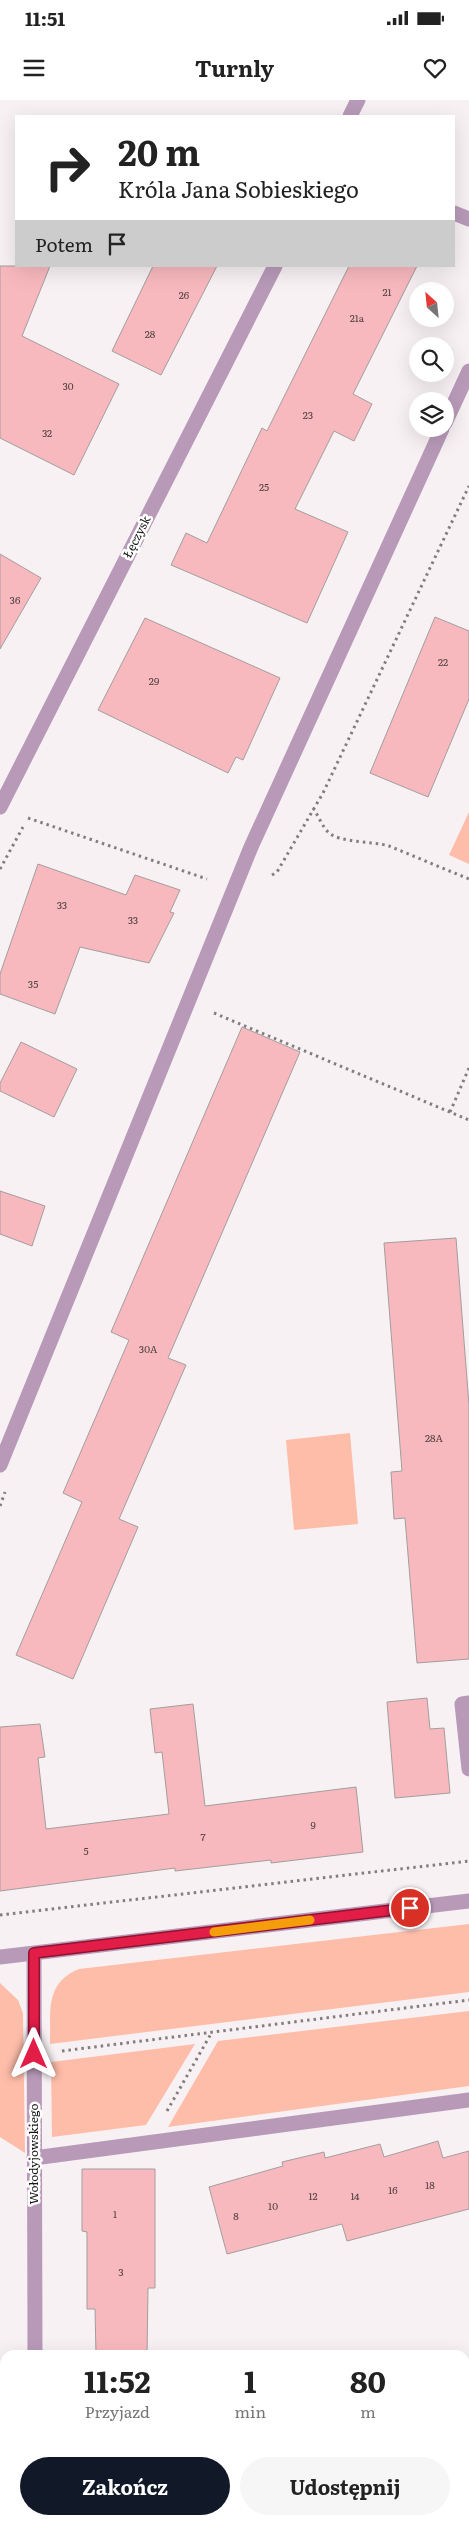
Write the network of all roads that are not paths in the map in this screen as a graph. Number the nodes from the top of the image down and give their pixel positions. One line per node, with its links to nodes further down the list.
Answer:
1 (358, 100): 2 (street)
2 (350, 115)
3 (455, 213): 4 (street)
4 (469, 219)
5 (274, 267): 9 (street, Łęczysk)
6 (469, 371): 7 (street)
7 (454, 404)
8 (438, 437): 10 (street)
9 (0, 807)
10 (0, 1465)
11 (469, 1703): 12 (street)
12 (469, 1769)
13 (469, 1901): 14 (street)
14 (34, 1953): 15 (street); 17 (street, Wołodyjowskiego)
15 (0, 1957)
16 (469, 2100): 17 (street)
17 (34, 2158): 18 (street, Wołodyjowskiego)
18 (35, 2350)

